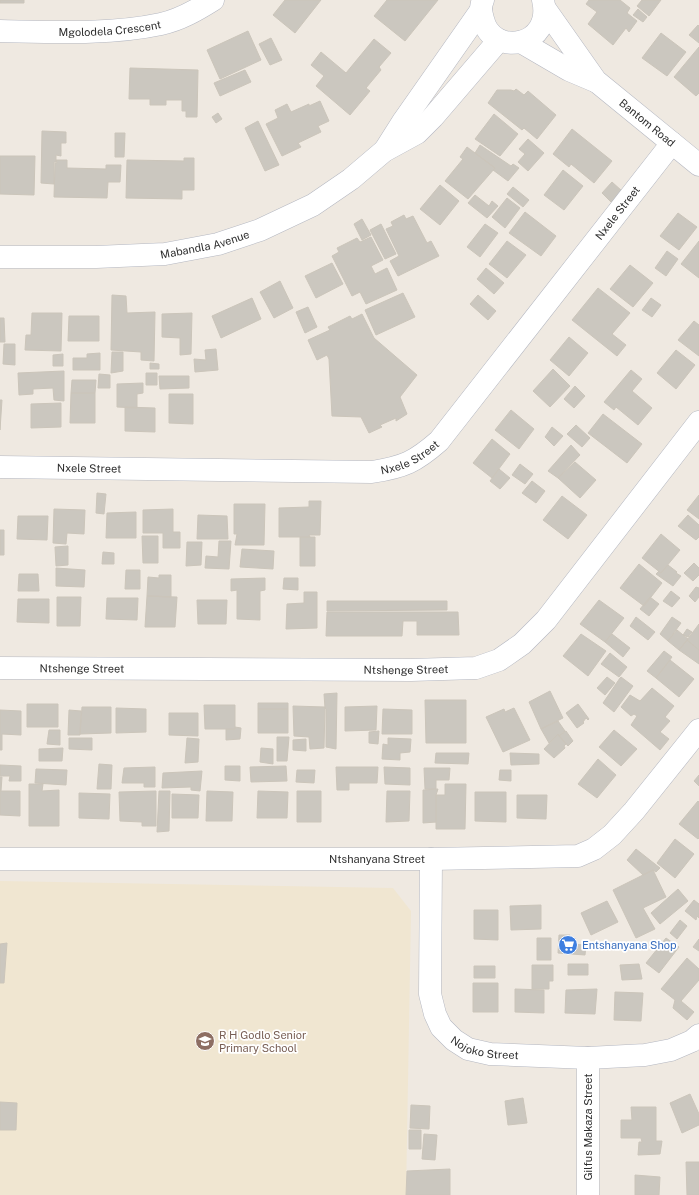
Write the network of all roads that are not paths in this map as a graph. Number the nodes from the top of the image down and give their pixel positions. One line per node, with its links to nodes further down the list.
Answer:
1 (213, 0): 4 (street, Mgolodela Crescent)
2 (482, 5): 5 (street); 9 (street, Mabandla Avenue)
3 (545, 5): 6 (street); 7 (street, Bantom Road)
4 (0, 31)
5 (500, 40): 6 (street); 9 (street, Mabandla Avenue)
6 (521, 42): 7 (street, Bantom Road)
7 (596, 81): 8 (street, Bantom Road)
8 (672, 143): 10 (street, Bantom Road); 13 (street, Nxele Street)
9 (384, 151): 11 (street, Mabandla Avenue)
10 (699, 165)
11 (0, 256)
12 (697, 428): 14 (street, Ntshenge Street)
13 (0, 467)
14 (0, 668)
15 (699, 730): 17 (street, Ntshanyana Street)
16 (0, 858): 17 (street, Ntshanyana Street)
17 (432, 860): 19 (street, Nojoko Street)
18 (699, 1035): 19 (street, Nojoko Street)
19 (588, 1058): 20 (street, Gilfus Makaza Street)
20 (588, 1195)

